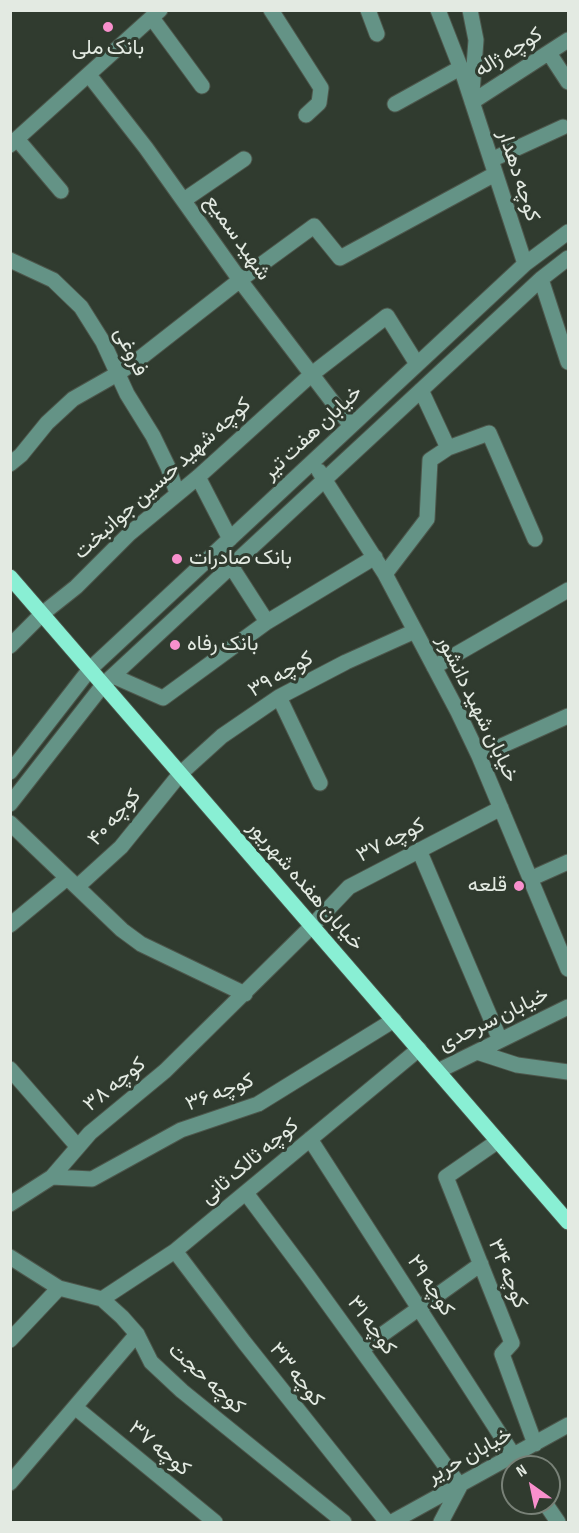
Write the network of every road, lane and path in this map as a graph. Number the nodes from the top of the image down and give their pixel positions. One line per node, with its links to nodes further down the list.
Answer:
1 (271, 10): 15 (street)
2 (368, 10): 6 (street)
3 (438, 10): 9 (street, کوچه دهدار)
4 (470, 10): 13 (street, کوچه دهدار)
5 (156, 14): 10 (street); 12 (street)
6 (377, 34)
7 (568, 40): 8 (street, کوچه ژاله)
8 (549, 53): 11 (street); 13 (street, کوچه ژاله)
9 (460, 68): 13 (street, کوچه دهدار); 14 (street)
10 (89, 75): 17 (street); 21 (street, شهید سمیع)
11 (568, 82)
12 (202, 86)
13 (472, 102): 19 (street, کوچه دهدار)
14 (394, 104)
15 (306, 115)
16 (563, 127): 19 (street)
17 (14, 142): 20 (street)
18 (244, 159): 21 (street)
19 (493, 167): 25 (street, کوچه دهدار); 27 (street)
20 (61, 191)
21 (184, 200): 27 (street, شهید سمیع)
22 (568, 232): 25 (street, خیابان هفت تیر)
23 (568, 258): 26 (street, خیابان هفت تیر)
24 (10, 260): 31 (street, فروغی)
25 (525, 264): 30 (street, خیابان هفت تیر)
26 (541, 279): 28 (street); 33 (street, خیابان هفت تیر)
27 (240, 280): 31 (street); 32 (street, شهید سمیع)
28 (565, 338): 29 (street)
29 (568, 362)
30 (417, 364): 32 (street, کوچه شهید حسین جوانبخت); 34 (street, خیابان هفت تیر)
31 (117, 374): 37 (street); 40 (street, فروغی)
32 (312, 374): 34 (street, شهید سمیع); 38 (street, کوچه شهید حسین جوانبخت)
33 (421, 390): 35 (street); 39 (street, خیابان هفت تیر)
34 (351, 426): 36 (street, خیابان هفت تیر)
35 (448, 448): 42 (street); 45 (street)
36 (313, 462): 39 (street, خیابان شهید دانشور); 41 (street, خیابان هفت تیر)
37 (10, 464)
38 (198, 477): 40 (street, کوچه شهید حسین جوانبخت); 41 (street)
39 (325, 479): 43 (street, خیابان شهید دانشور); 44 (street, خیابان هفت تیر)
40 (177, 493): 48 (street, کوچه شهید حسین جوانبخت)
41 (230, 539): 50 (street, خیابان هفت تیر)
42 (535, 539)
43 (375, 557): 45 (street, خیابان شهید دانشور); 49 (street)
44 (231, 566): 49 (street); 52 (street, خیابان هفت تیر)
45 (385, 574): 51 (street, خیابان شهید دانشور)
46 (10, 577): 48 (main road, خیابان هفده شهریور)
47 (568, 590): 54 (street)
48 (42, 614): 53 (street, کوچه شهید حسین جوانبخت); 55 (main road, خیابان هفده شهریور)
49 (267, 622): 56 (street)
50 (136, 627): 52 (street); 55 (street, خیابان هفت تیر)
51 (415, 631): 54 (street, خیابان شهید دانشور); 57 (street, کوچه ۳۹)
52 (150, 642): 56 (street, خیابان هفت تیر)
53 (10, 646)
54 (434, 667): 61 (street, خیابان شهید دانشور)
55 (90, 669): 56 (main road, خیابان هفده شهریور); 58 (street, خیابان هفت تیر)
56 (108, 680): 60 (street, خیابان هفت تیر); 63 (main road, خیابان هفده شهریور)
57 (279, 697): 63 (street, کوچه ۳۹); 64 (street)
58 (55, 715): 60 (street); 62 (street, خیابان هفت تیر)
59 (568, 716): 61 (street)
60 (71, 727): 65 (street, خیابان هفت تیر)
61 (479, 756): 66 (street, خیابان شهید دانشور)
62 (10, 772)
63 (180, 774): 71 (street, کوچه ۴۰); 73 (main road, خیابان هفده شهریور)
64 (320, 783)
65 (10, 804)
66 (501, 808): 68 (street, کوچه ۳۷); 70 (street, خیابان شهید دانشور)
67 (10, 823): 71 (street)
68 (419, 850): 73 (street, کوچه ۳۷); 78 (street)
69 (568, 861): 70 (street)
70 (530, 879): 74 (street, خیابان شهید دانشور)
71 (72, 882): 72 (street, کوچه ۴۰); 75 (street)
72 (10, 925)
73 (312, 926): 75 (street, کوچه ۳۸); 77 (main road, خیابان هفده شهریور)
74 (568, 969)
75 (244, 994): 86 (street, کوچه ۳۸)
76 (568, 1007): 78 (street, خیابان سرحدی)
77 (394, 1020): 79 (main road, خیابان هفده شهریور); 87 (street, کوچه ۳۶)
78 (500, 1040): 80 (street, خیابان سرحدی)
79 (419, 1049): 82 (main road, خیابان هفده شهریور); 84 (street, کوچه ثالک ثانی)
80 (477, 1052): 82 (street, خیابان سرحدی); 83 (street)
81 (10, 1069): 86 (street)
82 (438, 1071): 85 (main road, خیابان هفده شهریور)
83 (568, 1072)
84 (310, 1139): 88 (street, کوچه ثالک ثانی); 96 (street, کوچه ۲۹)
85 (498, 1141): 90 (main road, خیابان هفده شهریور); 93 (street, کوچه ۳۴)
86 (78, 1147): 87 (street, کوچه ۳۸)
87 (52, 1177): 89 (street, کوچه ۳۸)
88 (246, 1193): 91 (street, کوچه ثالک ثانی); 99 (street, کوچه ۳۱)
89 (10, 1204)
90 (568, 1222)
91 (175, 1251): 95 (street, کوچه ثالک ثانی); 110 (street, کوچه ۳۳)
92 (10, 1257): 94 (street, کوچه حجت)
93 (481, 1264): 96 (street); 102 (street, کوچه ۳۴)
94 (59, 1288): 95 (street, کوچه حجت); 98 (street)
95 (102, 1299): 97 (street, کوچه حجت)
96 (419, 1308): 99 (street); 103 (street, کوچه ۲۹)
97 (137, 1334): 100 (street); 109 (street, کوچه حجت)
98 (10, 1340)
99 (362, 1349): 107 (street, کوچه ۳۱)
100 (76, 1408): 106 (street); 108 (street, کوچه ۳۷)
101 (568, 1425): 102 (street, خیابان حریر)
102 (535, 1444): 104 (street, خیابان حریر)
103 (513, 1455)
104 (524, 1455)
105 (501, 1469): 107 (street, خیابان حریر)
106 (10, 1484)
107 (459, 1486): 111 (street, خیابان حریر); 112 (street)
108 (215, 1522)
109 (344, 1522)
110 (387, 1522)
111 (392, 1522)
112 (441, 1522)

